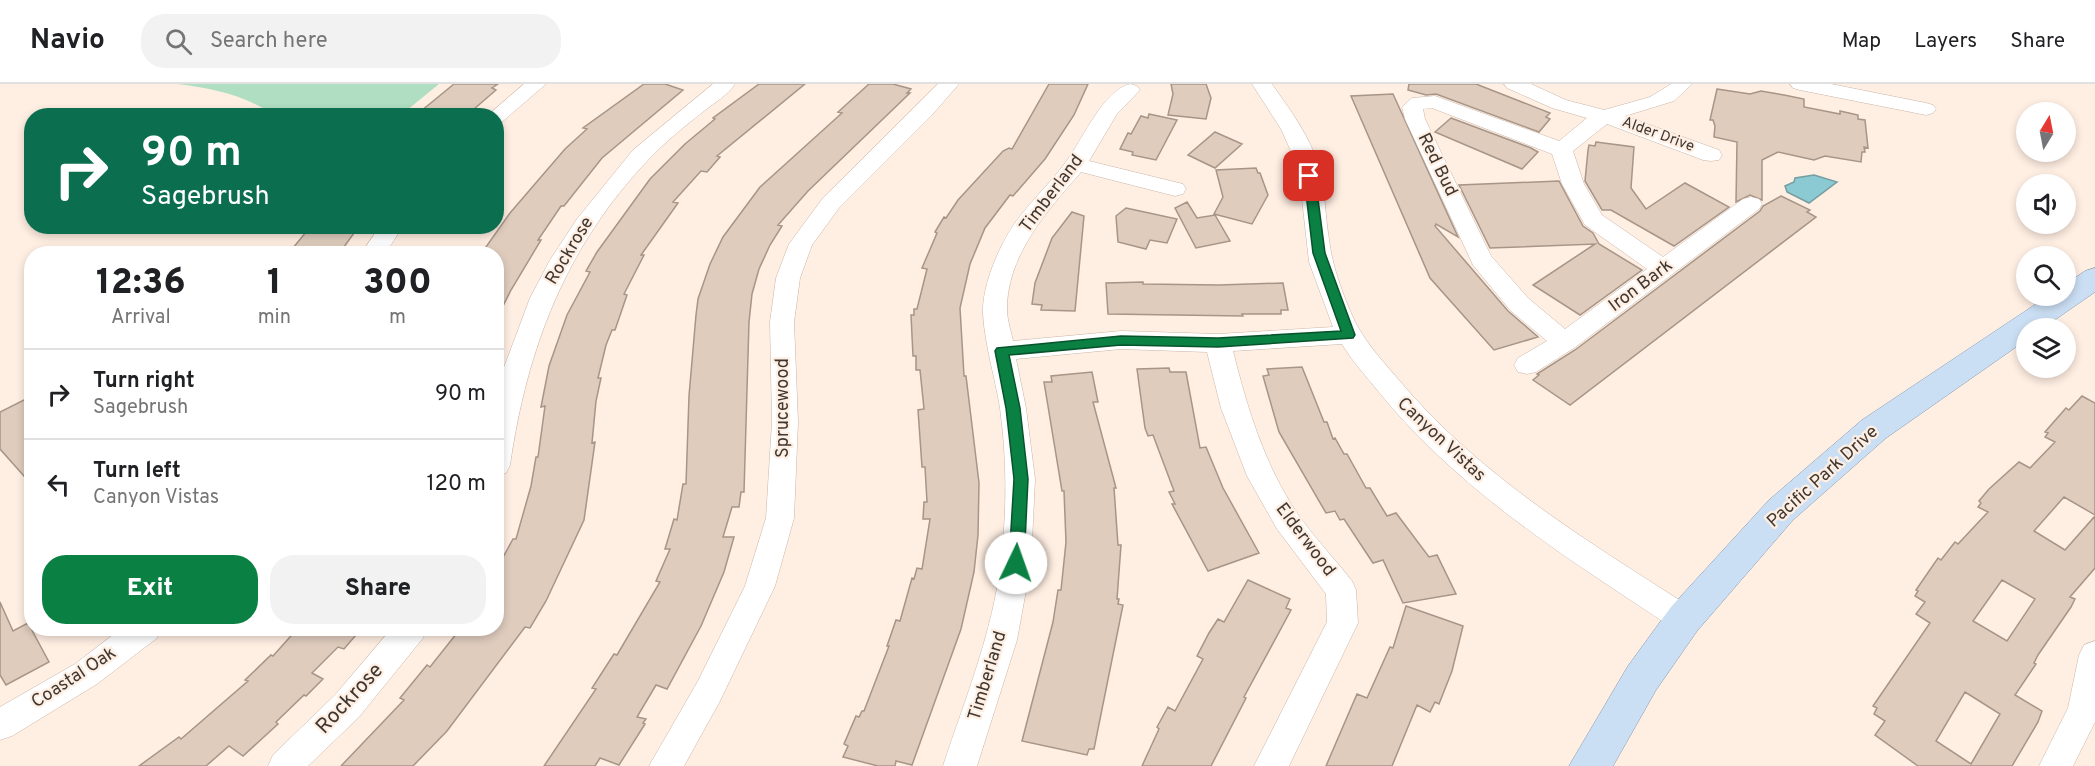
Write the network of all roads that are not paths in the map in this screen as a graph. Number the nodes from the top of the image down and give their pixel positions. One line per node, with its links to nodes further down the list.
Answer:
1 (536, 84): 11 (street)
2 (725, 84): 25 (street, Rockrose)
3 (949, 84): 32 (street, Sprucewood)
4 (1262, 84): 20 (street, Canyon Vistas)
5 (1514, 84): 12 (street, Alder Drive)
6 (1543, 84): 12 (street, Alder Drive)
7 (1682, 84): 12 (street)
8 (1800, 84): 10 (street)
9 (1130, 90): 15 (street, Timberland)
10 (1926, 109)
11 (504, 110)
12 (1605, 116): 13 (street); 14 (street, Alder Drive)
13 (1562, 150): 18 (street); 21 (street, Red Bud)
14 (1711, 155)
15 (1076, 164): 16 (street); 23 (street, Timberland)
16 (1175, 189)
17 (1751, 204): 18 (street, Iron Bark)
18 (1664, 269): 21 (street, Iron Bark)
19 (2095, 278): 26 (main road, Pacific Park Drive)
20 (1349, 335): 22 (street); 26 (street, Canyon Vistas)
21 (1565, 342): 24 (street, Iron Bark)
22 (1218, 343): 23 (street); 34 (street, Elderwood)
23 (1002, 351): 33 (street, Timberland)
24 (1527, 365)
25 (504, 417)
26 (1684, 619): 35 (main road, Pacific Park Drive)
27 (136, 636): 30 (street, Coastal Oak)
28 (405, 636): 31 (street, Rockrose)
29 (2095, 655): 36 (street)
30 (0, 725)
31 (285, 766)
32 (666, 766)
33 (960, 766)
34 (1271, 766)
35 (1590, 766)
36 (2056, 766)

